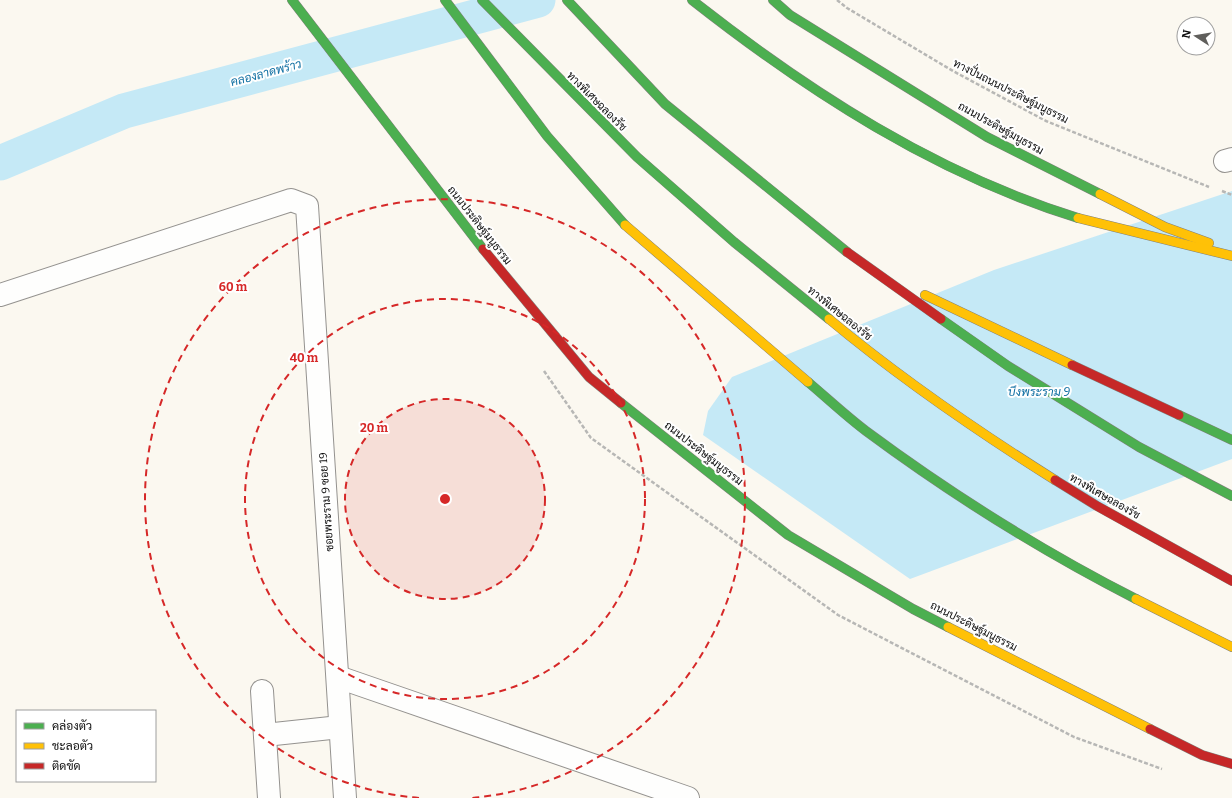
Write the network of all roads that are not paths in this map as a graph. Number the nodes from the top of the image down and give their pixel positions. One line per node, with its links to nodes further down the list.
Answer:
1 (292, 0): 19 (main road, ถนนประดิษฐ์มนูธรรม)
2 (445, 0): 14 (main road)
3 (482, 0): 13 (main road, ทางพิเศษฉลองรัช)
4 (567, 0): 9 (main road)
5 (692, 0): 8 (main road)
6 (773, 0): 7 (main road, ถนนประดิษฐ์มนูธรรม)
7 (1232, 251)
8 (1232, 256)
9 (861, 263): 11 (main road); 12 (main road)
10 (0, 295): 15 (street, ซอยพระราม 9 ซอย 19)
11 (1232, 440)
12 (1232, 496)
13 (1232, 581)
14 (1232, 647)
15 (338, 677): 17 (street, ซอยพระราม 9 ซอย 19); 22 (street)
16 (262, 691): 18 (street)
17 (340, 727): 18 (street); 21 (street, ซอยพระราม 9 ซอย 19)
18 (265, 735): 20 (street)
19 (1232, 764)
20 (269, 798)
21 (345, 798)
22 (688, 798)

